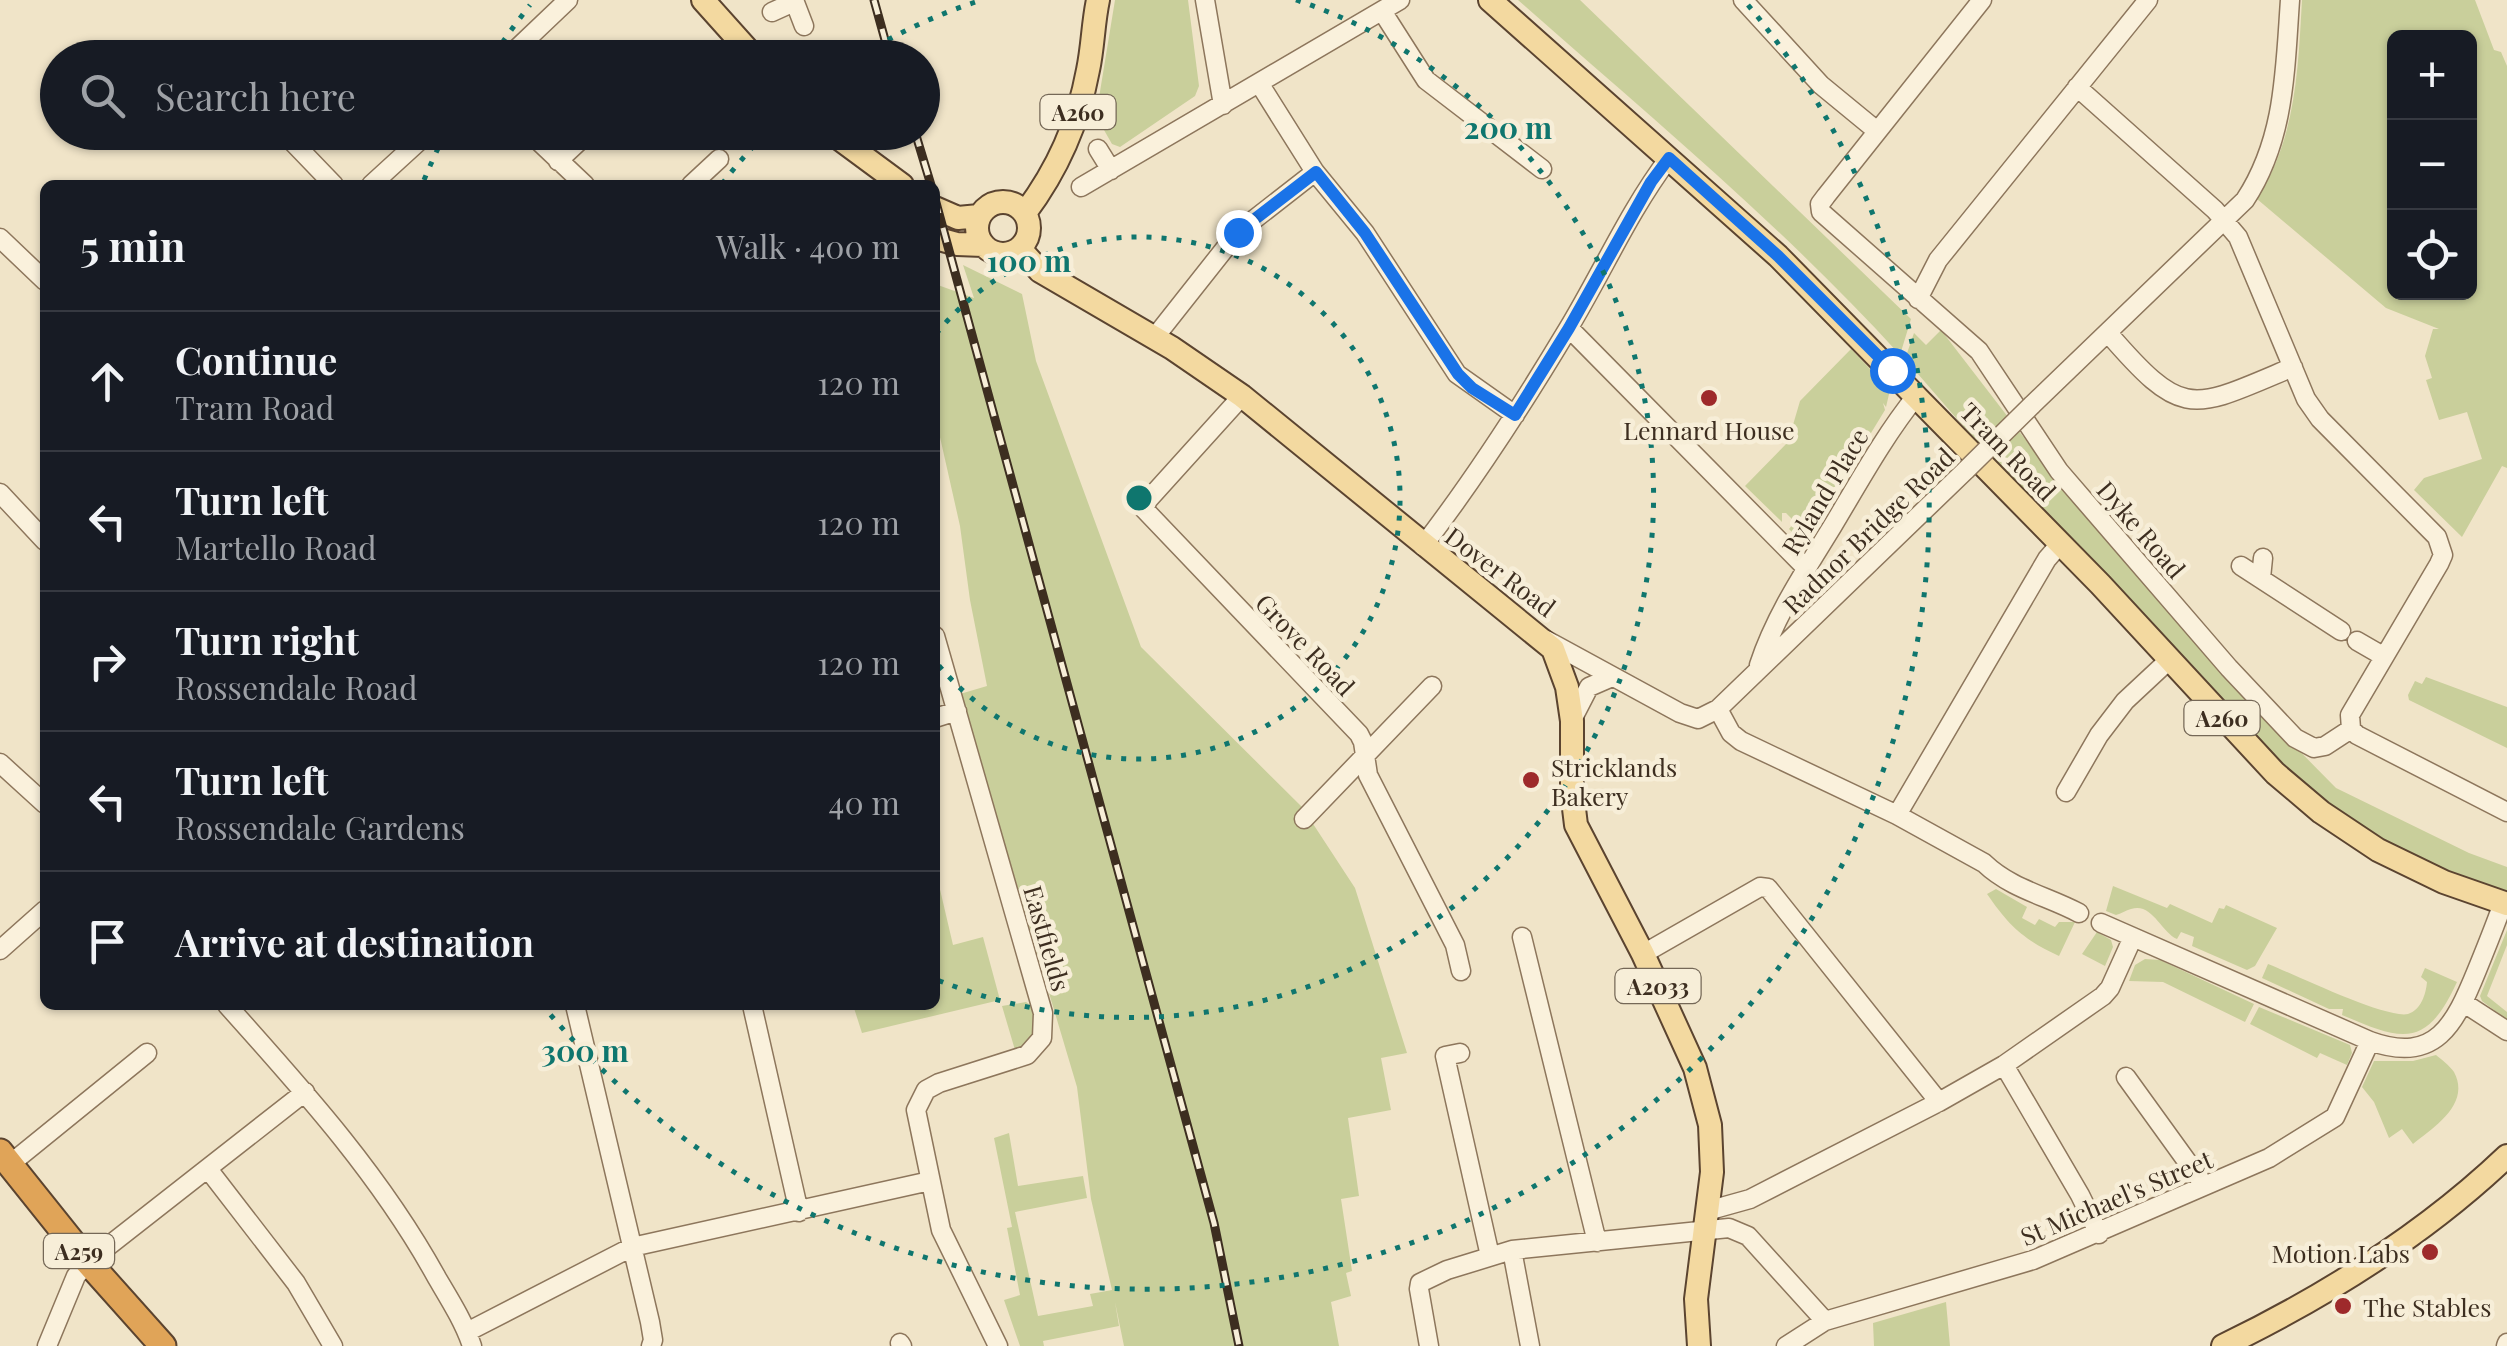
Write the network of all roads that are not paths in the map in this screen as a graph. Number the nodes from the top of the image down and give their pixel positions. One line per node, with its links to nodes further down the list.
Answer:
1 (568, 0): 15 (street)
2 (703, 0): 16 (main road)
3 (1098, 0): 42 (main road, A260)
4 (1205, 0): 19 (street)
5 (1400, 0): 12 (street)
6 (1490, 0): 29 (main road, Tram Road / A260)
7 (1743, 0): 20 (street)
8 (1982, 0): 20 (street)
9 (2148, 0): 18 (street)
10 (2290, 0): 44 (street, Radnor Bridge Road)
11 (794, 1): 13 (street); 14 (street)
12 (1382, 11): 17 (street); 31 (street)
13 (772, 12)
14 (804, 26)
15 (526, 40)
16 (739, 40)
17 (1259, 84): 19 (street); 33 (street)
18 (2077, 87): 44 (street); 50 (street)
19 (1222, 104): 32 (street)
20 (1877, 131): 50 (street)
21 (1098, 149): 32 (street)
22 (300, 150): 34 (street)
23 (409, 150): 35 (street)
24 (547, 150): 30 (street)
25 (570, 150): 30 (street)
26 (845, 150): 38 (main road)
27 (855, 150): 39 (main road)
28 (719, 158): 37 (street)
29 (1669, 158): 51 (street); 55 (main road, Tram Road / A260)
30 (558, 161): 36 (street)
31 (1542, 169)
32 (1110, 170): 40 (street)
33 (1316, 172): 53 (street); 57 (street)
34 (329, 180)
35 (376, 180)
36 (579, 180)
37 (696, 180)
38 (869, 180)
39 (895, 180)
40 (1081, 187)
41 (940, 210): 43 (main road)
42 (1025, 212): 43 (main road); 48 (main road)
43 (980, 216): 47 (main road)
44 (2224, 220): 52 (street, Radnor Bridge Road); 54 (street)
45 (0, 238): 49 (street)
46 (940, 239): 47 (main road)
47 (983, 246): 48 (main road)
48 (1020, 249): 53 (main road, Dover Road / A2033)
49 (40, 276)
50 (1918, 299): 79 (street, Dyke Road)
51 (1569, 328): 57 (street); 64 (street)
52 (2108, 333): 54 (street); 67 (street, Radnor Bridge Road, bridge)
53 (1154, 337): 56 (main road, Dover Road / A2033)
54 (2293, 367): 70 (street)
55 (1917, 395): 60 (main road, Tram Road / A260); 64 (street, Ryland Place)
56 (1242, 396): 61 (main road, Dover Road / A2033); 80 (street, Grove Road)
57 (1515, 415): 61 (street)
58 (0, 494): 59 (street)
59 (40, 536)
60 (2060, 544): 71 (main road, Tram Road / A260); 85 (street)
61 (1423, 546): 68 (main road, Dover Road / A2033)
62 (2263, 558): 65 (street)
63 (2241, 566): 65 (street)
64 (1806, 568): 66 (street, Ryland Place)
65 (2261, 578): 70 (street)
66 (1794, 591): 67 (street); 72 (street, Ryland Place)
67 (1818, 613): 72 (street, Radnor Bridge Road)
68 (1546, 640): 73 (street); 78 (main road, Dover Road / A2033)
69 (940, 654): 75 (street, Eastfields)
70 (2383, 656): 79 (street)
71 (2168, 660): 82 (street); 87 (main road, Tram Road / A260)
72 (1757, 670): 76 (street, Radnor Bridge Road)
73 (1612, 677): 76 (street); 78 (street)
74 (1432, 686): 80 (street)
75 (956, 710): 77 (street); 111 (street, Eastfields)
76 (1718, 710): 85 (street)
77 (940, 716)
78 (1572, 721): 94 (main road, Dover Road / A2033)
79 (2351, 729): 84 (street)
80 (1366, 753): 86 (street); 95 (street, Grove Road)
81 (0, 763): 83 (street)
82 (2066, 792)
83 (40, 799)
84 (2507, 812)
85 (1897, 815): 88 (street)
86 (1304, 819)
87 (2505, 904): 96 (street)
88 (2079, 913)
89 (40, 914): 93 (street)
90 (2101, 923): 92 (street)
91 (1522, 937): 116 (street)
92 (2133, 938): 101 (street); 104 (street)
93 (0, 950)
94 (1643, 954): 107 (street); 114 (main road, Dover Road / A2033)
95 (1461, 970)
96 (2464, 1002): 100 (street); 101 (street)
97 (231, 1010): 106 (street)
98 (576, 1010): 117 (street)
99 (753, 1010): 113 (street)
100 (2507, 1031)
101 (2370, 1041): 112 (street, St Michael's Street)
102 (148, 1052): 109 (street)
103 (1460, 1053): 119 (street)
104 (2004, 1064): 107 (street); 115 (street)
105 (2126, 1077): 112 (street)
106 (305, 1092): 110 (street); 122 (street)
107 (1939, 1102): 114 (street)
108 (2507, 1156): 132 (main road)
109 (5, 1158): 120 (highway, A259)
110 (208, 1169): 120 (street); 125 (street)
111 (930, 1181): 113 (street); 127 (street, Eastfields)
112 (2204, 1185): 115 (street, St Michael's Street)
113 (799, 1212): 117 (street)
114 (1705, 1221): 116 (street); 121 (street); 130 (main road, Dover Road / A2033)
115 (2099, 1234): 121 (street, St Michael's Street)
116 (1597, 1242): 118 (street)
117 (632, 1247): 122 (street); 126 (street)
118 (1512, 1250): 119 (street); 129 (street)
119 (1490, 1256): 128 (street)
120 (88, 1262): 123 (street); 124 (highway, A259)
121 (1824, 1321): 131 (street, St Michael's Street)
122 (470, 1339)
123 (46, 1346)
124 (163, 1346)
125 (333, 1346)
126 (651, 1346)
127 (998, 1346)
128 (1429, 1346)
129 (1530, 1346)
130 (1699, 1346)
131 (1786, 1346)
132 (2223, 1346)

